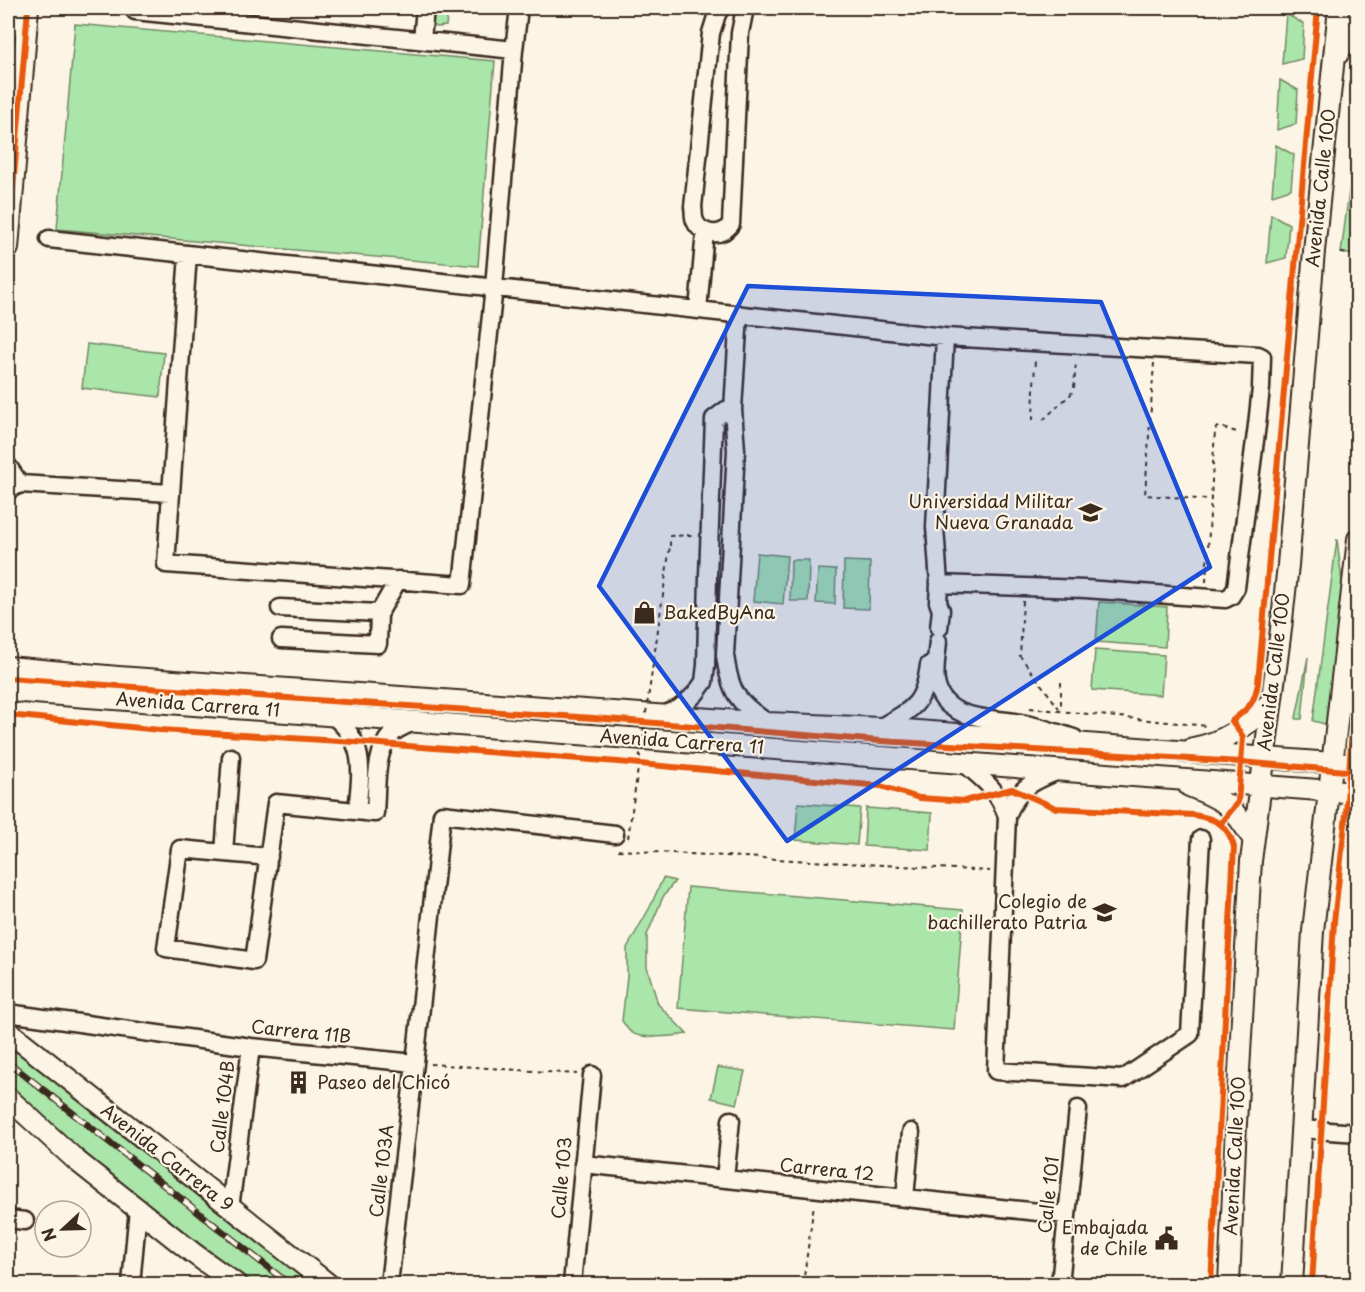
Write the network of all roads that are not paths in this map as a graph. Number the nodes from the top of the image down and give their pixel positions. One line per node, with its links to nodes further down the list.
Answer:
1 (9, 8): 10 (main road)
2 (28, 8): 16 (main road)
3 (136, 8): 11 (street)
4 (424, 8): 11 (street)
5 (519, 8): 12 (street)
6 (721, 8): 15 (street)
7 (745, 8): 15 (street)
8 (1339, 8): 14 (main road, Avenida Calle 100)
9 (1358, 20): 14 (main road, Avenida Calle 100)
10 (8, 27)
11 (422, 40): 12 (street)
12 (514, 50): 19 (street)
13 (1358, 53): 14 (main road)
14 (1334, 61): 36 (main road, Avenida Calle 100)
15 (705, 231): 20 (street)
16 (8, 234)
17 (49, 239): 18 (street)
18 (189, 254): 19 (street); 26 (street)
19 (494, 287): 20 (street); 28 (street)
20 (698, 310): 21 (street)
21 (740, 314): 22 (street); 23 (street)
22 (945, 337): 29 (street); 29 (street)
23 (733, 409): 38 (street); 40 (street)
24 (8, 466): 25 (street)
25 (14, 487): 26 (street)
26 (170, 494): 28 (street)
27 (1358, 539): 46 (main road)
28 (398, 580): 31 (street)
29 (939, 584): 32 (street)
30 (280, 608): 31 (street)
31 (379, 613): 33 (street)
32 (936, 634): 41 (street); 42 (street)
33 (281, 639)
34 (13, 666): 38 (main road, Avenida Carrera 11)
35 (9, 692): 37 (main road, Avenida Carrera 11)
36 (1271, 702): 43 (main road); 45 (main road, Avenida Calle 100)
37 (333, 716): 39 (main road, Avenida Carrera 11); 54 (street)
38 (657, 719): 40 (main road, Avenida Carrera 11)
39 (417, 721): 47 (main road, Avenida Carrera 11); 54 (street)
40 (768, 723): 41 (main road, Avenida Carrera 11)
41 (879, 728): 42 (main road, Avenida Carrera 11)
42 (1101, 746): 43 (main road, Avenida Carrera 11)
43 (1178, 751): 45 (main road, Avenida Carrera 11)
44 (231, 757): 59 (street)
45 (1264, 758): 46 (main road, Avenida Carrera 11); 51 (main road, Avenida Calle 100)
46 (1332, 763): 48 (main road, Avenida Carrera 11); 52 (main road)
47 (965, 764): 49 (main road, Avenida Carrera 11); 55 (street)
48 (1358, 765)
49 (1058, 771): 50 (main road, Avenida Carrera 11); 55 (street)
50 (1164, 778): 51 (main road, Avenida Carrera 11); 58 (main road)
51 (1260, 786): 52 (main road, Avenida Carrera 11); 58 (main road, Avenida Calle 100)
52 (1329, 790): 53 (main road, Avenida Carrera 11); 69 (main road)
53 (1358, 793)
54 (357, 811): 60 (street)
55 (1007, 816): 57 (street)
56 (621, 836): 64 (street, Calle 103A)
57 (1201, 839)
58 (1253, 839): 86 (main road, Avenida Calle 100)
59 (224, 853): 60 (street); 60 (street)
60 (268, 857)
61 (8, 1013): 63 (street, Carrera 11B)
62 (8, 1031): 75 (main road, Avenida Carrera 9)
63 (250, 1047): 64 (street, Carrera 11B); 75 (street, Calle 104B)
64 (415, 1063): 83 (street, Calle 103A)
65 (592, 1076): 72 (street, Calle 103)
66 (12, 1104): 76 (main road)
67 (1078, 1109): 77 (street, Calle 101)
68 (731, 1120): 73 (street)
69 (1300, 1129): 71 (street); 87 (main road)
70 (911, 1132): 74 (street)
71 (1358, 1134)
72 (583, 1164): 73 (street, Carrera 12); 84 (street, Calle 103)
73 (725, 1179): 74 (street, Carrera 12)
74 (905, 1198): 77 (street, Carrera 12)
75 (231, 1208): 82 (main road, Avenida Carrera 9)
76 (138, 1209): 80 (street); 81 (main road)
77 (1067, 1215): 85 (street, Calle 101)
78 (8, 1219): 79 (street)
79 (26, 1221)
80 (131, 1284)
81 (236, 1284)
82 (328, 1284)
83 (389, 1284)
84 (572, 1284)
85 (1060, 1284)
86 (1229, 1284)
87 (1292, 1284)

